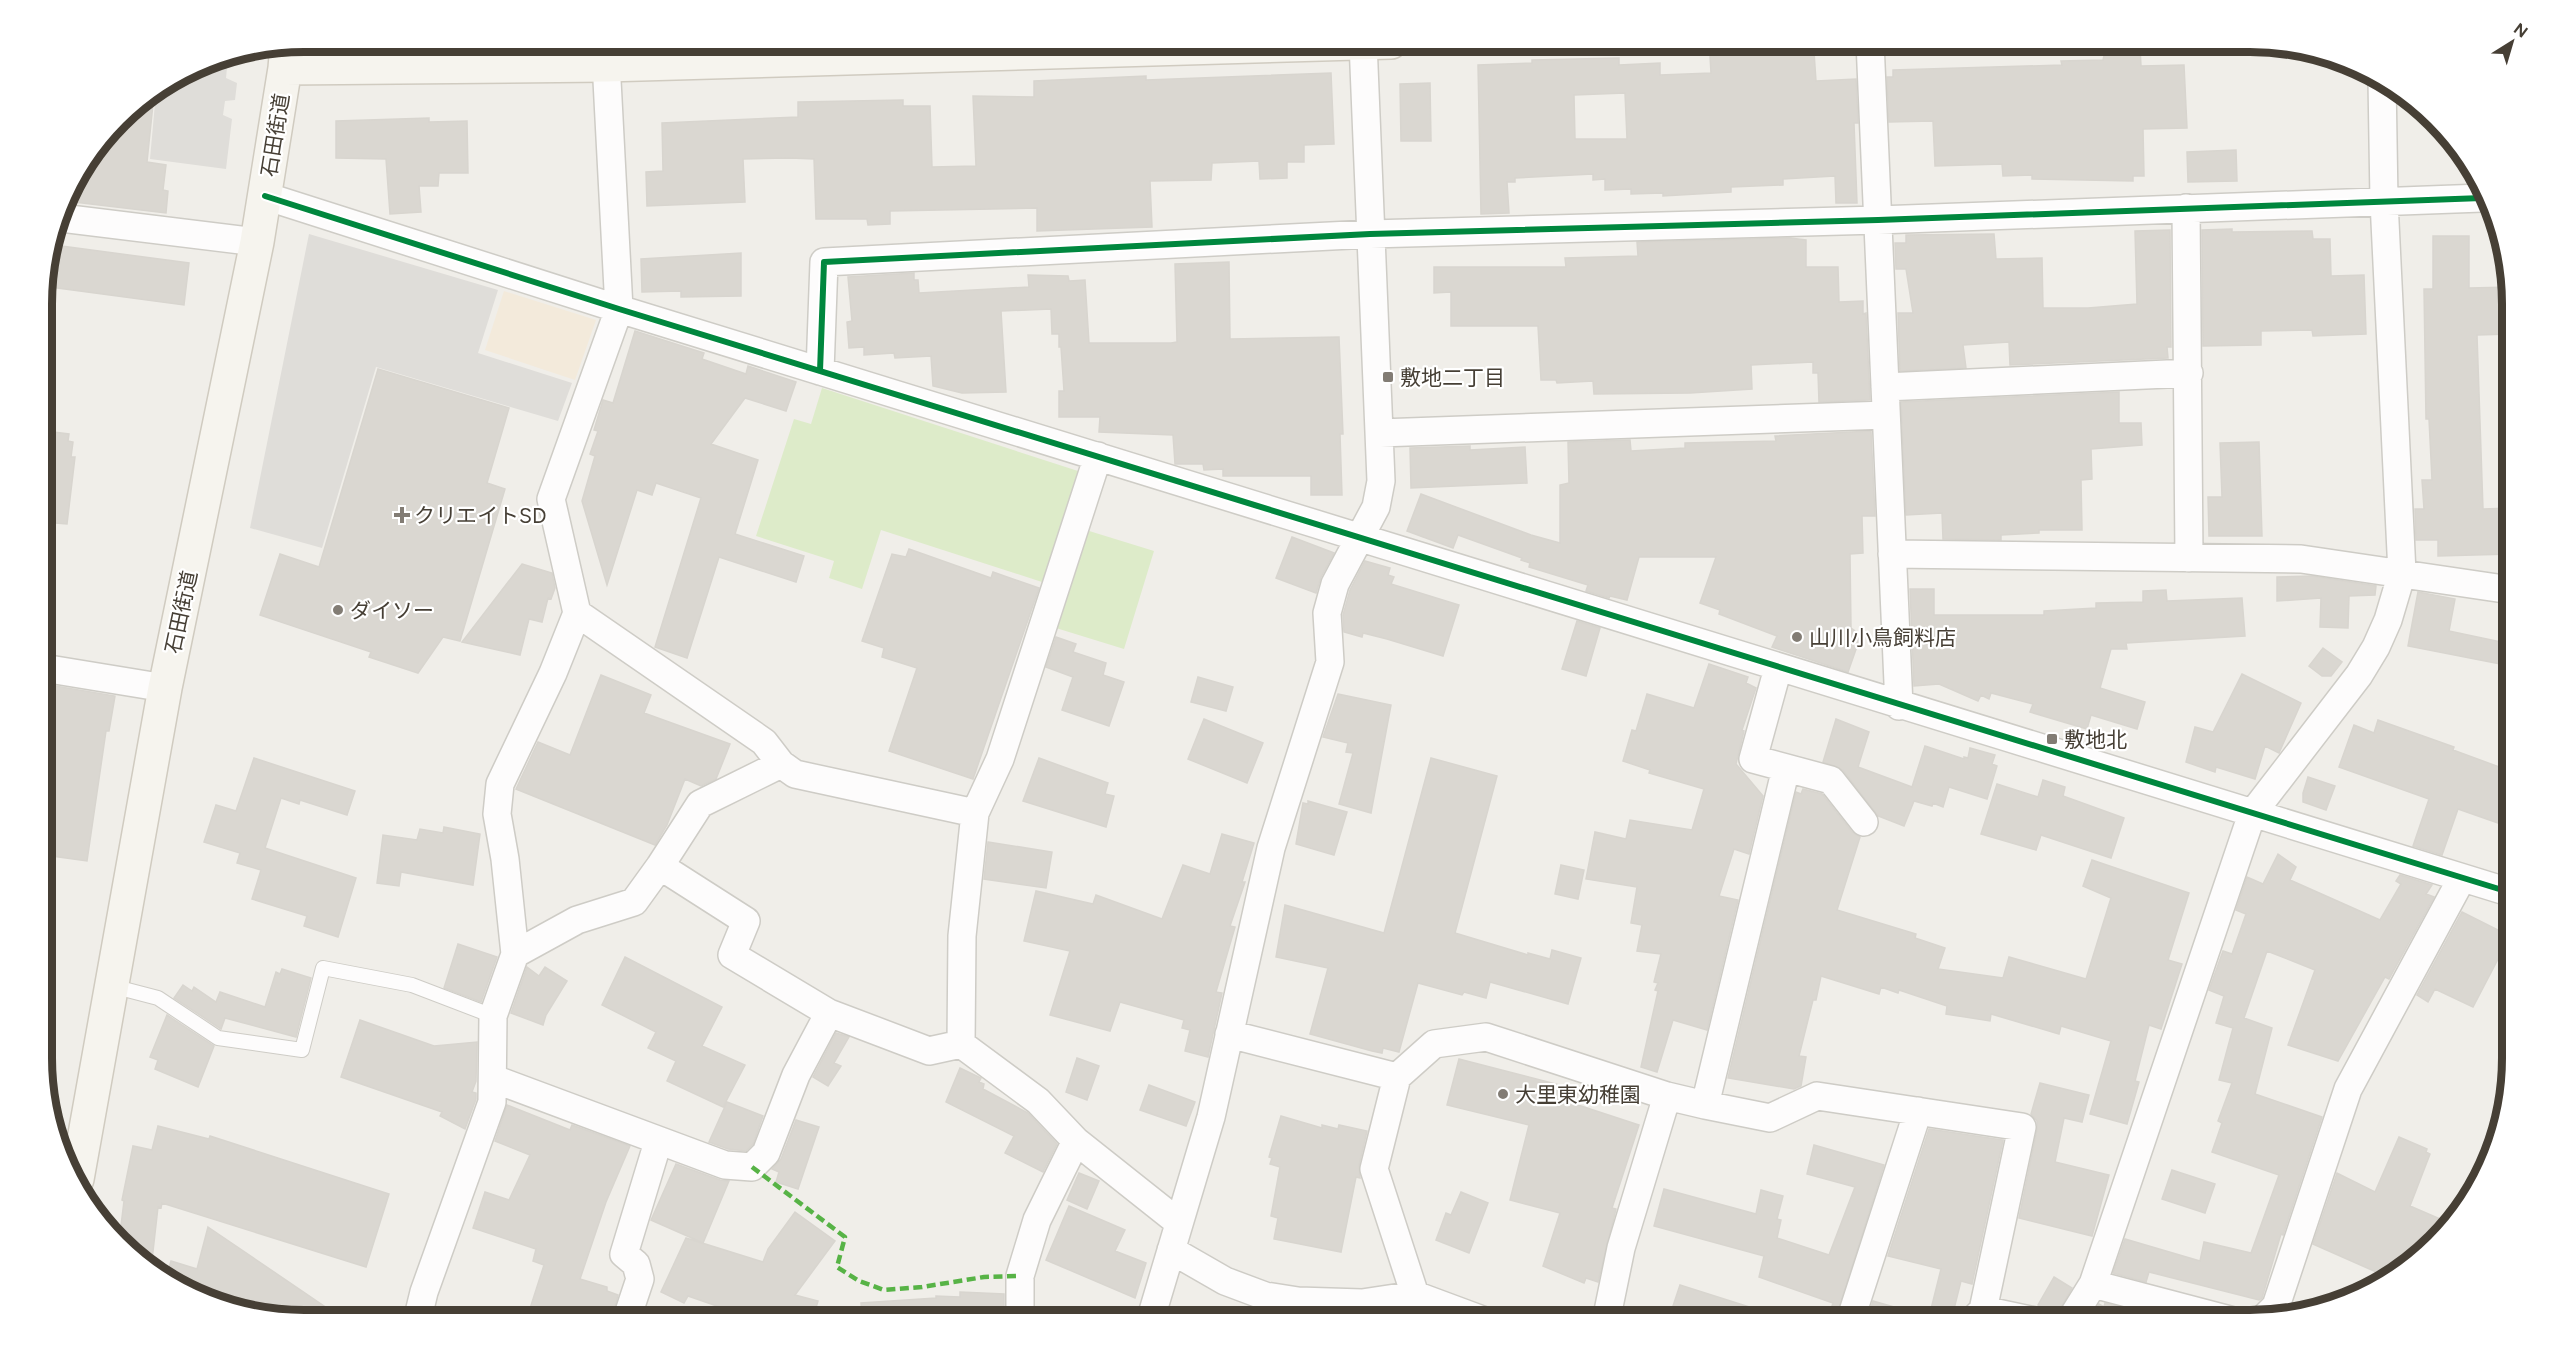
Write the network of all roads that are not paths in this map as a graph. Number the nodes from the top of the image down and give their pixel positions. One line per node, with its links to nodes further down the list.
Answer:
1 (676, 52): 4 (street)
2 (1373, 52): 13 (street)
3 (1870, 52): 12 (street)
4 (606, 53): 5 (street); 15 (street)
5 (286, 57): 7 (street, 石田街道)
6 (2382, 90): 9 (street)
7 (265, 196): 14 (street, 石田街道); 15 (street)
8 (2478, 198): 9 (street)
9 (2384, 201): 10 (street); 25 (street)
10 (2186, 208): 12 (street); 17 (street)
11 (68, 219): 14 (street)
12 (1878, 220): 13 (street); 18 (street)
13 (1370, 234): 16 (street); 20 (street)
14 (257, 242): 30 (street, 石田街道)
15 (619, 309): 16 (street); 27 (street)
16 (820, 371): 21 (street)
17 (2189, 373): 18 (street); 24 (street)
18 (1885, 387): 19 (street)
19 (1886, 415): 20 (street); 23 (street)
20 (1380, 433): 22 (street)
21 (1098, 456): 22 (street); 34 (street)
22 (1360, 538): 28 (street); 44 (street)
23 (1892, 554): 24 (street); 31 (street)
24 (2189, 558): 25 (street)
25 (2402, 573): 26 (street); 35 (street)
26 (2502, 589)
27 (577, 613): 32 (street); 40 (street)
28 (1778, 668): 31 (street); 33 (street)
29 (52, 669): 30 (street)
30 (165, 688): 41 (street, 石田街道)
31 (1899, 705): 35 (street)
32 (781, 764): 34 (street); 37 (street)
33 (1786, 768): 36 (street); 49 (street)
34 (975, 813): 45 (street)
35 (2252, 814): 38 (street); 56 (street)
36 (1864, 822)
37 (660, 866): 40 (street); 42 (street)
38 (2462, 878): 39 (street); 58 (street)
39 (2502, 889)
40 (515, 954): 43 (street)
41 (112, 986): 43 (lane); 53 (street, 石田街道)
42 (829, 1013): 45 (street); 52 (street)
43 (494, 1016): 47 (street)
44 (1229, 1034): 46 (street); 54 (street)
45 (961, 1044): 51 (street)
46 (1397, 1077): 48 (street); 57 (street)
47 (494, 1079): 52 (street); 59 (street)
48 (1667, 1096): 49 (street); 64 (street)
49 (1705, 1105): 50 (street)
50 (1918, 1111): 65 (street); 66 (street)
51 (1076, 1141): 54 (street); 61 (street)
52 (658, 1142): 60 (street)
53 (78, 1171)
54 (1178, 1222): 55 (street)
55 (1172, 1250): 57 (street); 62 (street)
56 (2093, 1284): 67 (street); 68 (street)
57 (1415, 1295): 63 (street)
58 (2277, 1309)
59 (420, 1310)
60 (629, 1310)
61 (1020, 1310)
62 (1153, 1310)
63 (1455, 1310)
64 (1608, 1310)
65 (1854, 1310)
66 (1978, 1310)
67 (2076, 1310)
68 (2192, 1310)

